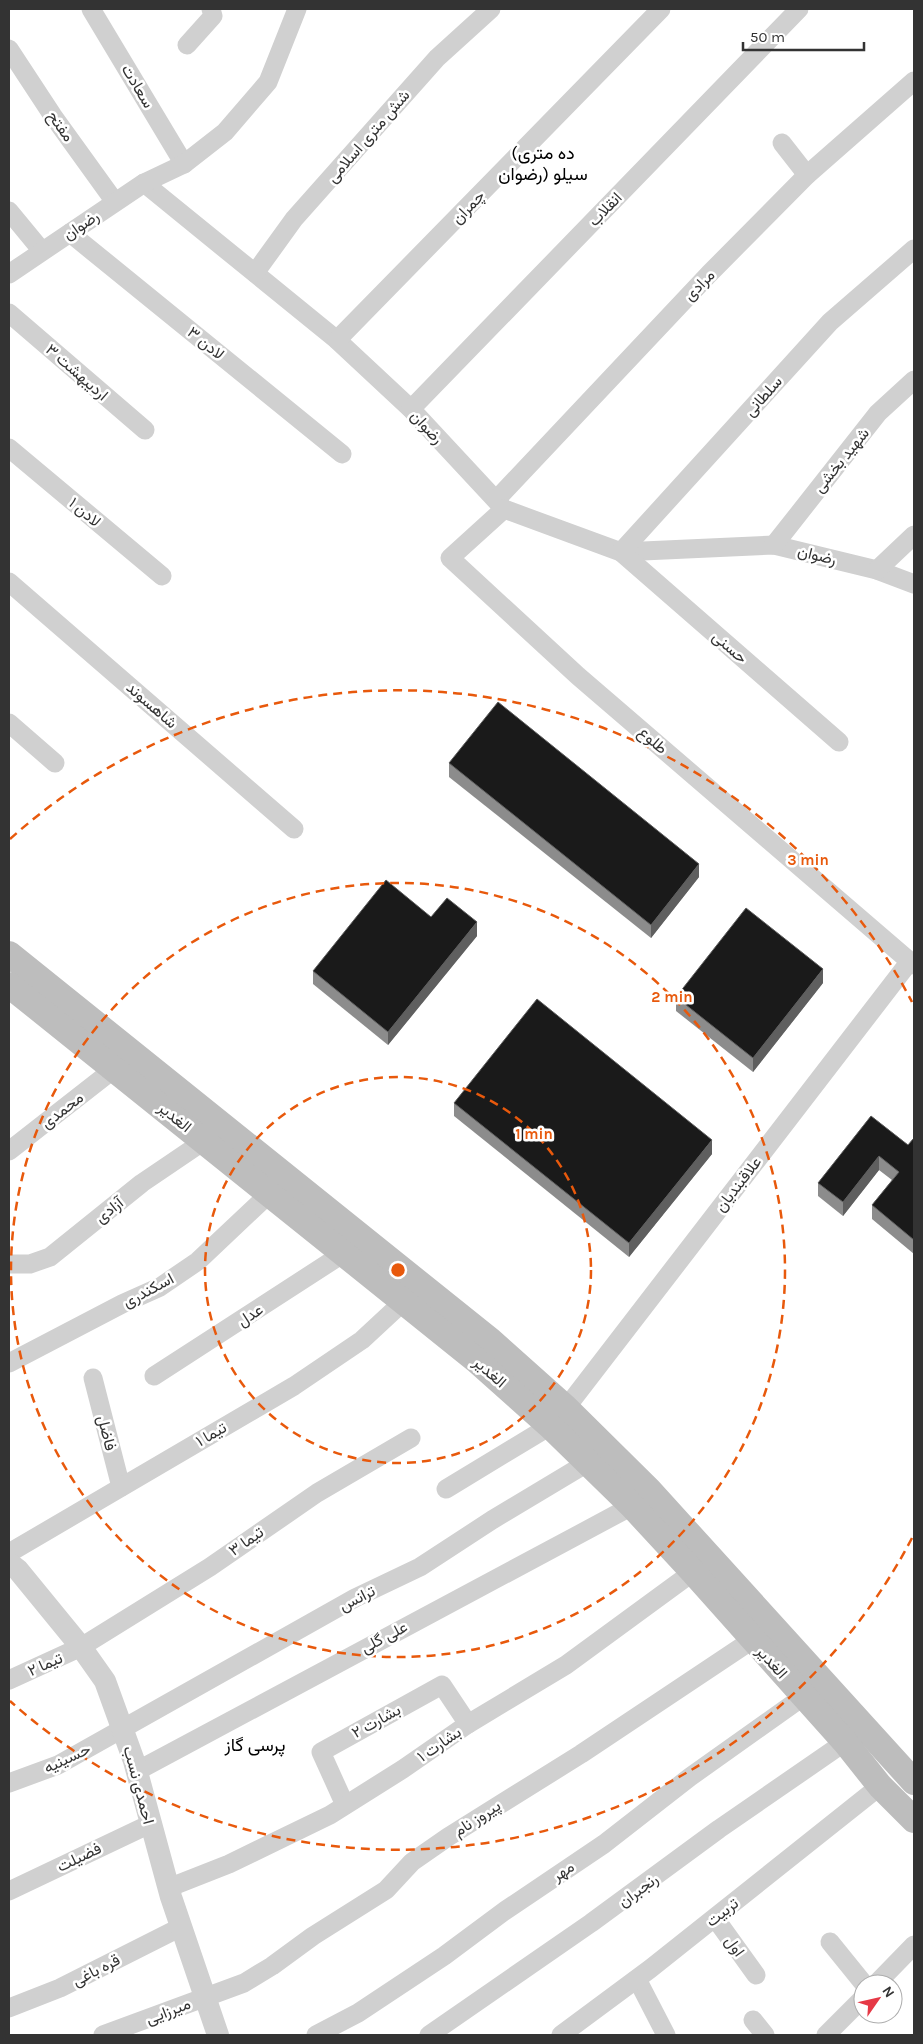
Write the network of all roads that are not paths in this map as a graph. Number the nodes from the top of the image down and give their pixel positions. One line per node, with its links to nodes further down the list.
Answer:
1 (91, 9): 11 (street, سعادت)
2 (211, 9): 7 (street)
3 (297, 9): 11 (street)
4 (491, 9): 19 (street, شش متری اسلامی)
5 (662, 9): 22 (street, چمران)
6 (799, 9): 24 (street, انقلاب)
7 (187, 45)
8 (9, 49): 14 (street, مفتح)
9 (914, 81): 12 (street, مرادی)
10 (782, 143): 12 (street)
11 (184, 164): 13 (street)
12 (807, 175): 28 (street, مرادی)
13 (144, 183): 14 (street, رضوان); 19 (street, رضوان)
14 (115, 202): 16 (street, رضوان)
15 (9, 211): 18 (street)
16 (70, 233): 18 (street, رضوان); 27 (street, لادن ۳)
17 (914, 250): 31 (street, سلطانی)
18 (42, 251): 20 (street, رضوان)
19 (255, 273): 22 (street, رضوان)
20 (9, 274)
21 (9, 313): 25 (street, اردیبهشت ۳)
22 (337, 340): 24 (street, رضوان)
23 (914, 380): 30 (street, شهید بخشی)
24 (411, 409): 28 (street, رضوان)
25 (145, 430)
26 (9, 448): 33 (street, لادن ۱)
27 (342, 454)
28 (500, 505): 31 (street, رضوان); 41 (street, طلوع)
29 (914, 536): 32 (street)
30 (774, 545): 31 (street, رضوان); 32 (street, رضوان)
31 (621, 552): 37 (street, حسنی)
32 (876, 570): 35 (street, رضوان)
33 (162, 576)
34 (9, 582): 39 (street, شاهسوند)
35 (914, 584)
36 (9, 723): 38 (street)
37 (839, 742)
38 (55, 763)
39 (294, 829)
40 (9, 954): 53 (main road, الغدیر)
41 (912, 963): 53 (street, علاقبندیان)
42 (9, 985): 43 (main road, الغدیر)
43 (114, 1069): 44 (main road, الغدیر); 45 (street, محمدی)
44 (204, 1140): 46 (main road, الغدیر); 48 (street, آزادی)
45 (9, 1151)
46 (270, 1193): 47 (main road, الغدیر); 50 (street, اسکندری)
47 (344, 1253): 49 (main road, الغدیر); 51 (street, عدل)
48 (9, 1264)
49 (404, 1301): 53 (main road, الغدیر); 56 (street, تیما ۱)
50 (9, 1363)
51 (154, 1376)
52 (93, 1378): 56 (street, فاضل)
53 (558, 1417): 55 (main road, الغدیر); 57 (street); 70 (main road, الغدیر)
54 (411, 1438): 63 (street, تیما ۳)
55 (587, 1463): 58 (main road, الغدیر); 67 (street, ترانس)
56 (121, 1488): 59 (street, تیما ۱)
57 (446, 1488)
58 (632, 1506): 61 (main road, الغدیر); 69 (street, علی گلی)
59 (9, 1553)
60 (9, 1563): 63 (street, احمدی نسب)
61 (693, 1572): 62 (main road, الغدیر); 66 (street, بشارت ۱)
62 (752, 1640): 65 (main road, الغدیر); 86 (street, پیروز نام)
63 (81, 1647): 64 (street, تیما ۲); 67 (street, احمدی نسب)
64 (9, 1680)
65 (804, 1696): 68 (main road, الغدیر); 92 (street, مهر)
66 (468, 1724): 73 (street, بشارت ۱); 73 (street, بشارت ۲)
67 (123, 1730): 69 (street, احمدی نسب); 71 (street, حسینیه)
68 (845, 1742): 72 (main road, الغدیر); 93 (street, رنجبران)
69 (137, 1771): 75 (street, احمدی نسب)
70 (914, 1782)
71 (9, 1783)
72 (880, 1786): 74 (main road, الغدیر); 78 (street, تربیت)
73 (345, 1805): 76 (street, بشارت ۱)
74 (914, 1820)
75 (150, 1824): 76 (street, احمدی نسب); 77 (street, فضیلت)
76 (168, 1888): 79 (street, احمدی نسب)
77 (9, 1891)
78 (715, 1918): 84 (street, اول); 85 (street, تربیت)
79 (181, 1927): 86 (street, احمدی نسب); 87 (street, قره باغی)
80 (830, 1942): 82 (street)
81 (914, 1945): 83 (street)
82 (856, 1974)
83 (886, 1974)
84 (756, 1975)
85 (637, 1979): 94 (street, تربیت); 95 (street)
86 (205, 1996): 90 (street, میرزایی); 91 (street, احمدی نسب)
87 (9, 2008)
88 (853, 2008): 97 (street)
89 (753, 2020): 96 (street)
90 (103, 2035)
91 (218, 2035)
92 (316, 2035)
93 (430, 2035)
94 (561, 2035)
95 (666, 2035)
96 (765, 2035)
97 (826, 2035)

